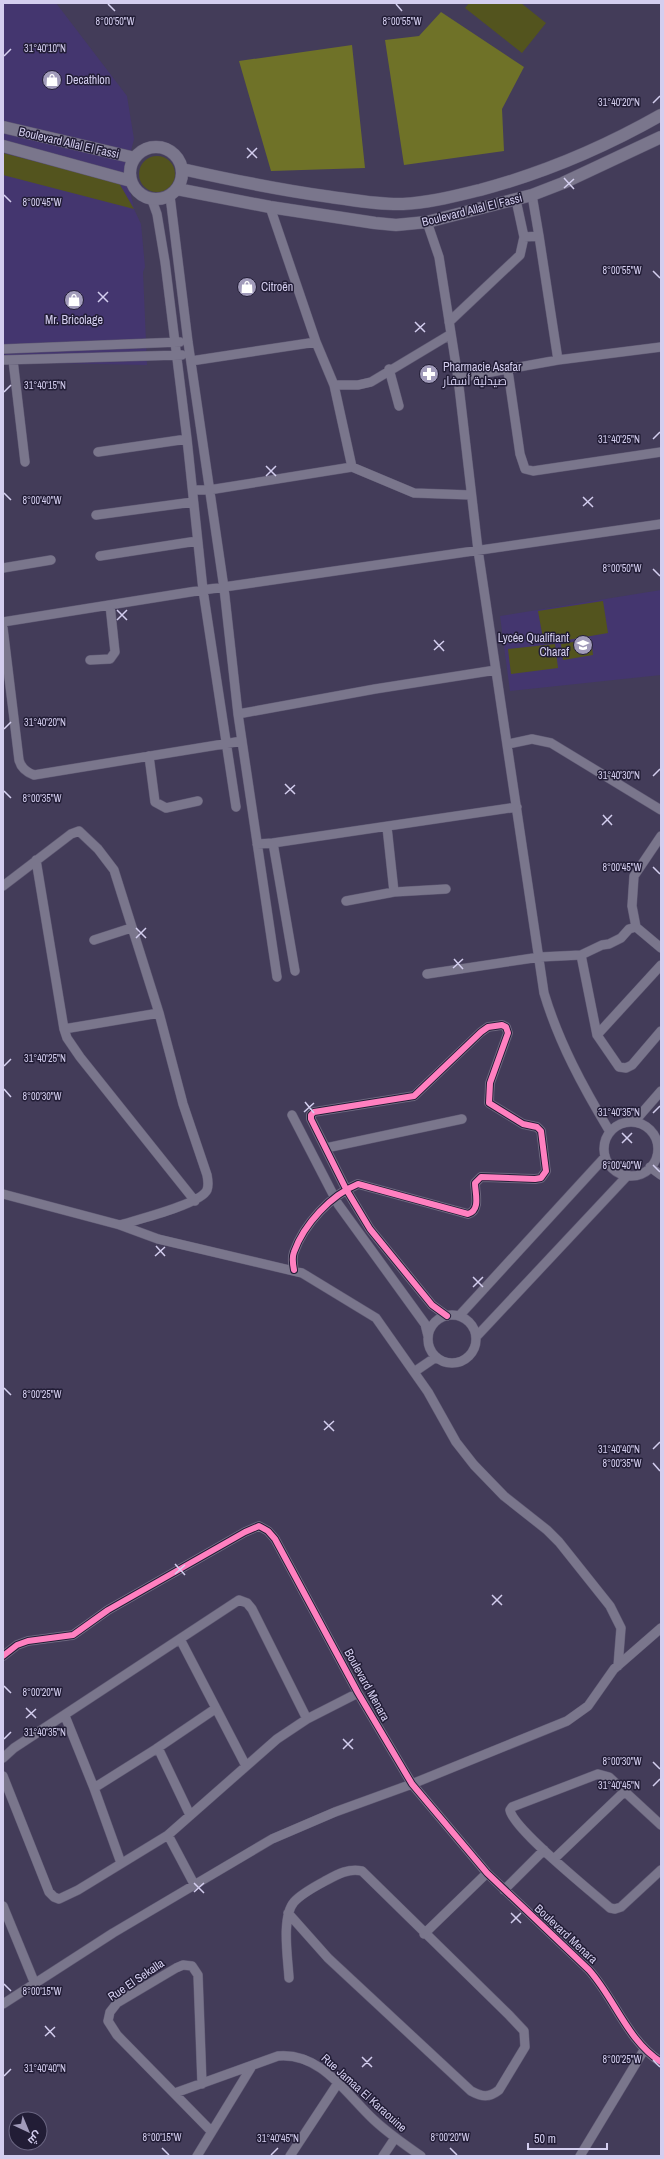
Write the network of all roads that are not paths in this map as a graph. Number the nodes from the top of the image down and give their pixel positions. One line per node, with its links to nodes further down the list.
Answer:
1 (661, 115): 6 (main road, Boulevard Allal El Fassi)
2 (3, 127): 5 (main road, Boulevard Allal El Fassi)
3 (661, 137): 9 (main road, Boulevard Allal El Fassi)
4 (3, 146): 7 (main road, Boulevard Allal El Fassi)
5 (134, 158): 6 (main road); 7 (main road)
6 (182, 169): 8 (main road)
7 (131, 181): 10 (main road)
8 (174, 192): 10 (main road); 12 (main road, Boulevard Allal El Fassi); 19 (street)
9 (532, 195): 11 (main road, Boulevard Allal El Fassi); 14 (street)
10 (152, 200): 18 (street)
11 (516, 200): 13 (main road, Boulevard Allal El Fassi); 15 (street)
12 (270, 207): 13 (main road, Boulevard Allal El Fassi); 20 (street)
13 (427, 222): 16 (street)
14 (539, 236): 15 (street); 27 (street)
15 (524, 237): 16 (street)
16 (449, 322): 17 (street)
17 (451, 334): 28 (street); 30 (street)
18 (176, 342): 19 (street); 22 (street); 23 (street)
19 (188, 342): 24 (street)
20 (316, 342): 24 (street); 31 (street)
21 (661, 347): 27 (street)
22 (3, 349)
23 (178, 355): 24 (street); 26 (street); 33 (street)
24 (190, 357): 39 (street)
25 (3, 360): 26 (street)
26 (13, 360): 36 (street)
27 (558, 360): 29 (street)
28 (389, 370): 31 (street); 32 (street)
29 (508, 371): 30 (street); 35 (street)
30 (458, 378): 40 (street)
31 (334, 385): 37 (street)
32 (399, 406)
33 (187, 439): 34 (street); 38 (street)
34 (98, 452)
35 (661, 452)
36 (25, 462)
37 (352, 467): 39 (street); 40 (street)
38 (193, 490): 39 (street); 41 (street)
39 (208, 490): 49 (street)
40 (471, 494): 45 (street)
41 (193, 502): 42 (street); 44 (street)
42 (96, 515)
43 (661, 524): 45 (street)
44 (198, 541): 46 (street); 50 (street)
45 (478, 550): 49 (street); 55 (street)
46 (100, 556)
47 (51, 560): 48 (street)
48 (3, 568)
49 (224, 588): 50 (street); 56 (street)
50 (203, 590): 51 (street); 58 (street)
51 (110, 605): 52 (street); 54 (street)
52 (3, 622)
53 (3, 628): 60 (street)
54 (90, 660)
55 (496, 670): 56 (street); 59 (street)
56 (238, 714): 57 (street)
57 (242, 741): 58 (street); 68 (street)
58 (226, 744): 60 (street); 62 (street)
59 (508, 744): 63 (street); 64 (street)
60 (150, 756): 61 (street)
61 (198, 800)
62 (236, 807)
63 (517, 807): 65 (street); 79 (street)
64 (661, 810)
65 (387, 827): 67 (street); 72 (street)
66 (661, 836): 74 (street)
67 (273, 843): 68 (street); 81 (street)
68 (257, 844): 83 (street)
69 (36, 860): 70 (street); 75 (street); 85 (street)
70 (3, 886)
71 (446, 889): 72 (street)
72 (394, 892): 73 (street)
73 (346, 901)
74 (636, 927): 77 (street); 78 (street)
75 (131, 928): 76 (street); 84 (street)
76 (94, 940)
77 (661, 948)
78 (581, 955): 79 (street); 87 (street)
79 (540, 957): 82 (street); 92 (street)
80 (661, 965): 87 (street)
81 (295, 971)
82 (427, 974)
83 (277, 977)
84 (159, 1013): 85 (street); 102 (street)
85 (64, 1029): 102 (street)
86 (661, 1031): 87 (street)
87 (597, 1035)
88 (661, 1091): 91 (street)
89 (292, 1115): 101 (street)
90 (462, 1119): 94 (street)
91 (634, 1122): 92 (street); 93 (street)
92 (610, 1132): 95 (street)
93 (658, 1136): 96 (street)
94 (326, 1148): 99 (street); 99 (street)
95 (605, 1157): 98 (street); 106 (street)
96 (650, 1167): 97 (street); 98 (street)
97 (661, 1175)
98 (628, 1176): 108 (street)
99 (346, 1189): 101 (street); 105 (street)
100 (3, 1194): 103 (street)
101 (334, 1198): 104 (street); 107 (street)
102 (195, 1201): 103 (street)
103 (120, 1225): 104 (street)
104 (294, 1270): 110 (street)
105 (447, 1316): 106 (street); 107 (street)
106 (459, 1316): 108 (street)
107 (428, 1336): 109 (street)
108 (476, 1337): 109 (street)
109 (436, 1357): 110 (street)
110 (414, 1372): 114 (street)
111 (661, 1628): 114 (street)
112 (180, 1639): 116 (street); 117 (street); 118 (street)
113 (3, 1656): 115 (street, Boulevard Menara)
114 (618, 1666): 123 (street)
115 (358, 1693): 118 (street); 123 (street, Boulevard Menara)
116 (215, 1709): 119 (street); 121 (street)
117 (65, 1716): 120 (street); 124 (street)
118 (307, 1719): 121 (street)
119 (158, 1748): 124 (street); 126 (street)
120 (3, 1758)
121 (246, 1766): 126 (street)
122 (3, 1776): 131 (street)
123 (412, 1784): 133 (street, Boulevard Menara); 134 (street)
124 (94, 1788): 131 (street)
125 (624, 1792): 127 (street); 129 (street); 130 (street)
126 (190, 1816): 128 (street)
127 (661, 1825)
128 (168, 1835): 131 (street); 134 (street)
129 (544, 1850): 130 (street); 135 (street)
130 (554, 1859): 132 (street)
131 (121, 1863)
132 (661, 1870)
133 (487, 1873): 135 (street, Boulevard Menara); 138 (street)
134 (194, 1884): 140 (street)
135 (504, 1890): 142 (street, Boulevard Menara)
136 (3, 1906): 140 (street)
137 (288, 1913): 138 (street); 138 (street); 139 (street)
138 (424, 1934)
139 (289, 1978)
140 (35, 1984): 141 (street)
141 (3, 2004)
142 (644, 2050): 143 (street, Boulevard Menara); 154 (street)
143 (661, 2062)
144 (252, 2066): 145 (street, Rue Jamaa El Karaouine); 146 (street, Rue Jamaa El Karaouine); 148 (street)
145 (338, 2082): 149 (street, Rue Jamaa El Karaouine); 151 (street)
146 (202, 2084): 147 (street, Rue Jamaa El Karaouine); 147 (street, Rue El Sekalla)
147 (175, 2093): 148 (street, Rue El Sekalla)
148 (211, 2131): 150 (street)
149 (395, 2138): 152 (street); 153 (street, Rue Jamaa El Karaouine)
150 (197, 2156)
151 (290, 2156)
152 (383, 2156)
153 (421, 2156)
154 (580, 2156)

